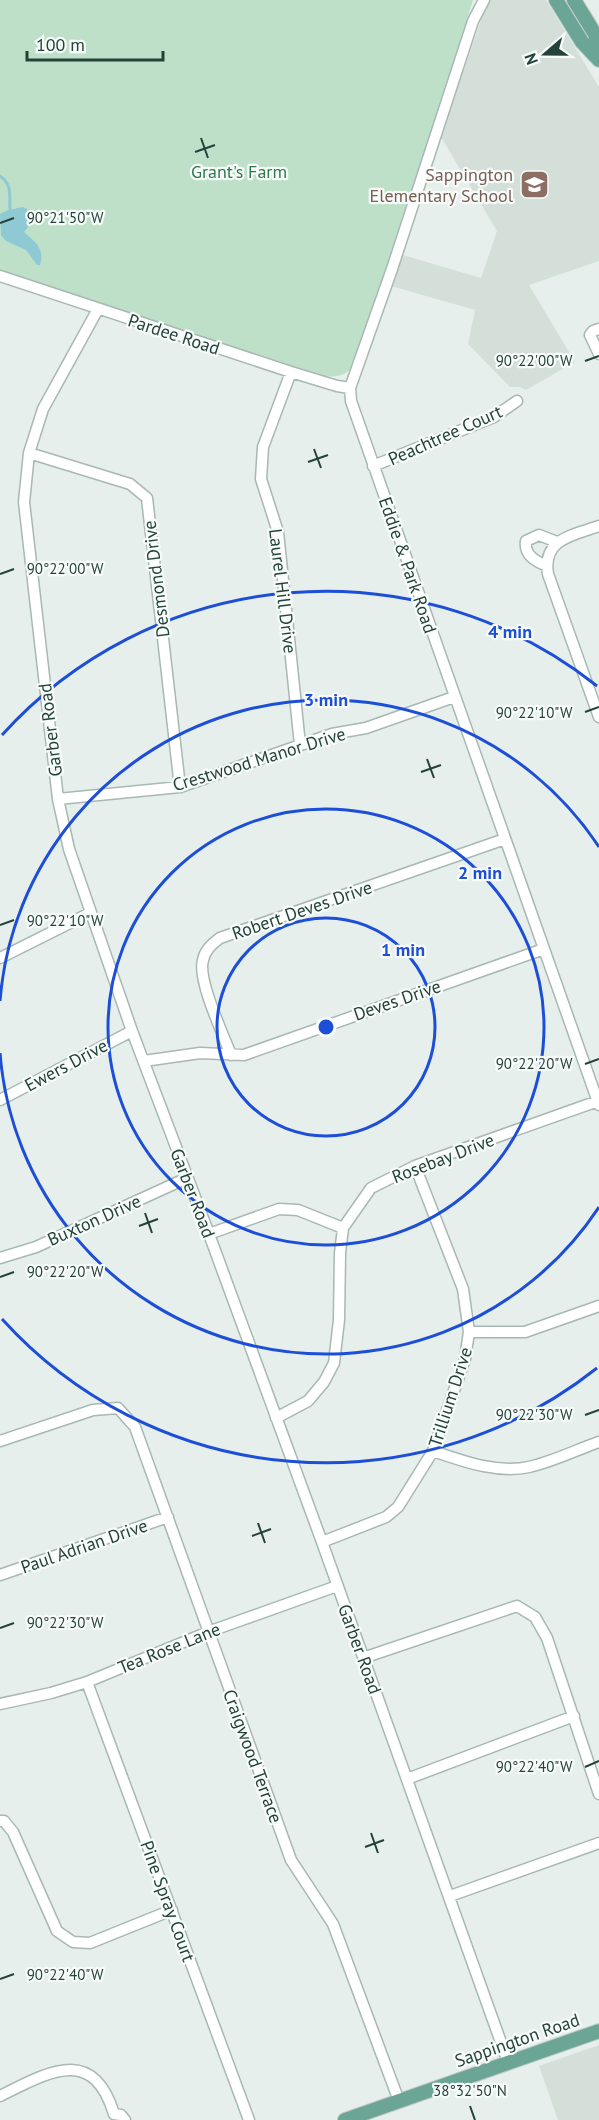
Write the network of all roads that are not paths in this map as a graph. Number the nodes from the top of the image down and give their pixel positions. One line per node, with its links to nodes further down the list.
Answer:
1 (476, 0): 5 (street)
2 (484, 0): 5 (street)
3 (556, 0): 7 (main road)
4 (574, 0): 6 (main road)
5 (473, 21): 13 (street)
6 (599, 51)
7 (599, 60)
8 (0, 276): 9 (street, Pardee Road)
9 (98, 309): 12 (street, Pardee Road); 15 (street, Garber Road)
10 (599, 329): 11 (street)
11 (599, 354)
12 (291, 372): 13 (street, Pardee Road); 22 (street, Laurel Hill Drive)
13 (350, 388): 16 (street, Eddie & Park Road)
14 (517, 401): 16 (street, Peachtree Court)
15 (29, 453): 23 (street, Desmond Drive); 24 (street, Garber Road)
16 (373, 466): 20 (street, Eddie & Park Road)
17 (599, 526): 18 (street)
18 (557, 542): 19 (street); 19 (street)
19 (547, 566): 21 (street)
20 (454, 697): 22 (street, Crestwood Manor Drive); 25 (street, Eddie & Park Road)
21 (599, 717)
22 (300, 745): 23 (street, Crestwood Manor Drive)
23 (180, 787): 24 (street, Crestwood Manor Drive)
24 (58, 799): 26 (street, Garber Road)
25 (505, 839): 27 (street, Eddie & Park Road); 30 (street, Robert Deves Drive)
26 (90, 913): 28 (street); 29 (street, Garber Road)
27 (544, 949): 30 (street, Deves Drive); 33 (street, Eddie & Park Road)
28 (0, 958)
29 (132, 1031): 31 (street, Garber Road); 32 (street, Ewers Drive)
30 (231, 1055): 31 (street, Deves Drive)
31 (144, 1061): 35 (street, Garber Road)
32 (0, 1100)
33 (598, 1103): 34 (street, Rosebay Drive)
34 (416, 1166): 36 (street, Rosebay Drive); 40 (street, Trillium Drive)
35 (187, 1178): 37 (street, Garber Road); 38 (street, Buxton Drive)
36 (343, 1228): 37 (street); 41 (street, Rosebay Drive)
37 (209, 1234): 41 (street, Garber Road)
38 (0, 1258)
39 (599, 1306): 40 (street)
40 (468, 1332): 44 (street, Trillium Drive)
41 (276, 1418): 46 (street, Garber Road)
42 (0, 1442): 45 (street, Craigwood Terrace)
43 (599, 1442): 44 (street)
44 (433, 1451): 46 (street, Trillium Drive)
45 (168, 1517): 47 (street, Paul Adrian Drive); 49 (street, Craigwood Terrace)
46 (322, 1542): 48 (street, Garber Road)
47 (0, 1575)
48 (337, 1586): 49 (street, Tea Rose Lane); 50 (street, Garber Road)
49 (208, 1632): 51 (street, Tea Rose Lane); 63 (street, Craigwood Terrace)
50 (363, 1658): 53 (street); 54 (street, Garber Road)
51 (87, 1682): 52 (street, Tea Rose Lane); 59 (street, Pine Spray Court)
52 (0, 1704)
53 (573, 1716): 54 (street); 55 (street)
54 (407, 1779): 58 (street, Garber Road)
55 (599, 1794)
56 (0, 1821): 59 (street)
57 (599, 1843): 58 (street)
58 (450, 1896): 61 (street, Garber Road)
59 (172, 1910): 66 (street, Pine Spray Court)
60 (599, 2031): 61 (main road, Sappington Road)
61 (507, 2062): 63 (main road, Sappington Road)
62 (0, 2096): 64 (street)
63 (399, 2101): 67 (main road, Sappington Road)
64 (112, 2117): 65 (street)
65 (125, 2120)
66 (249, 2120)
67 (345, 2120)

